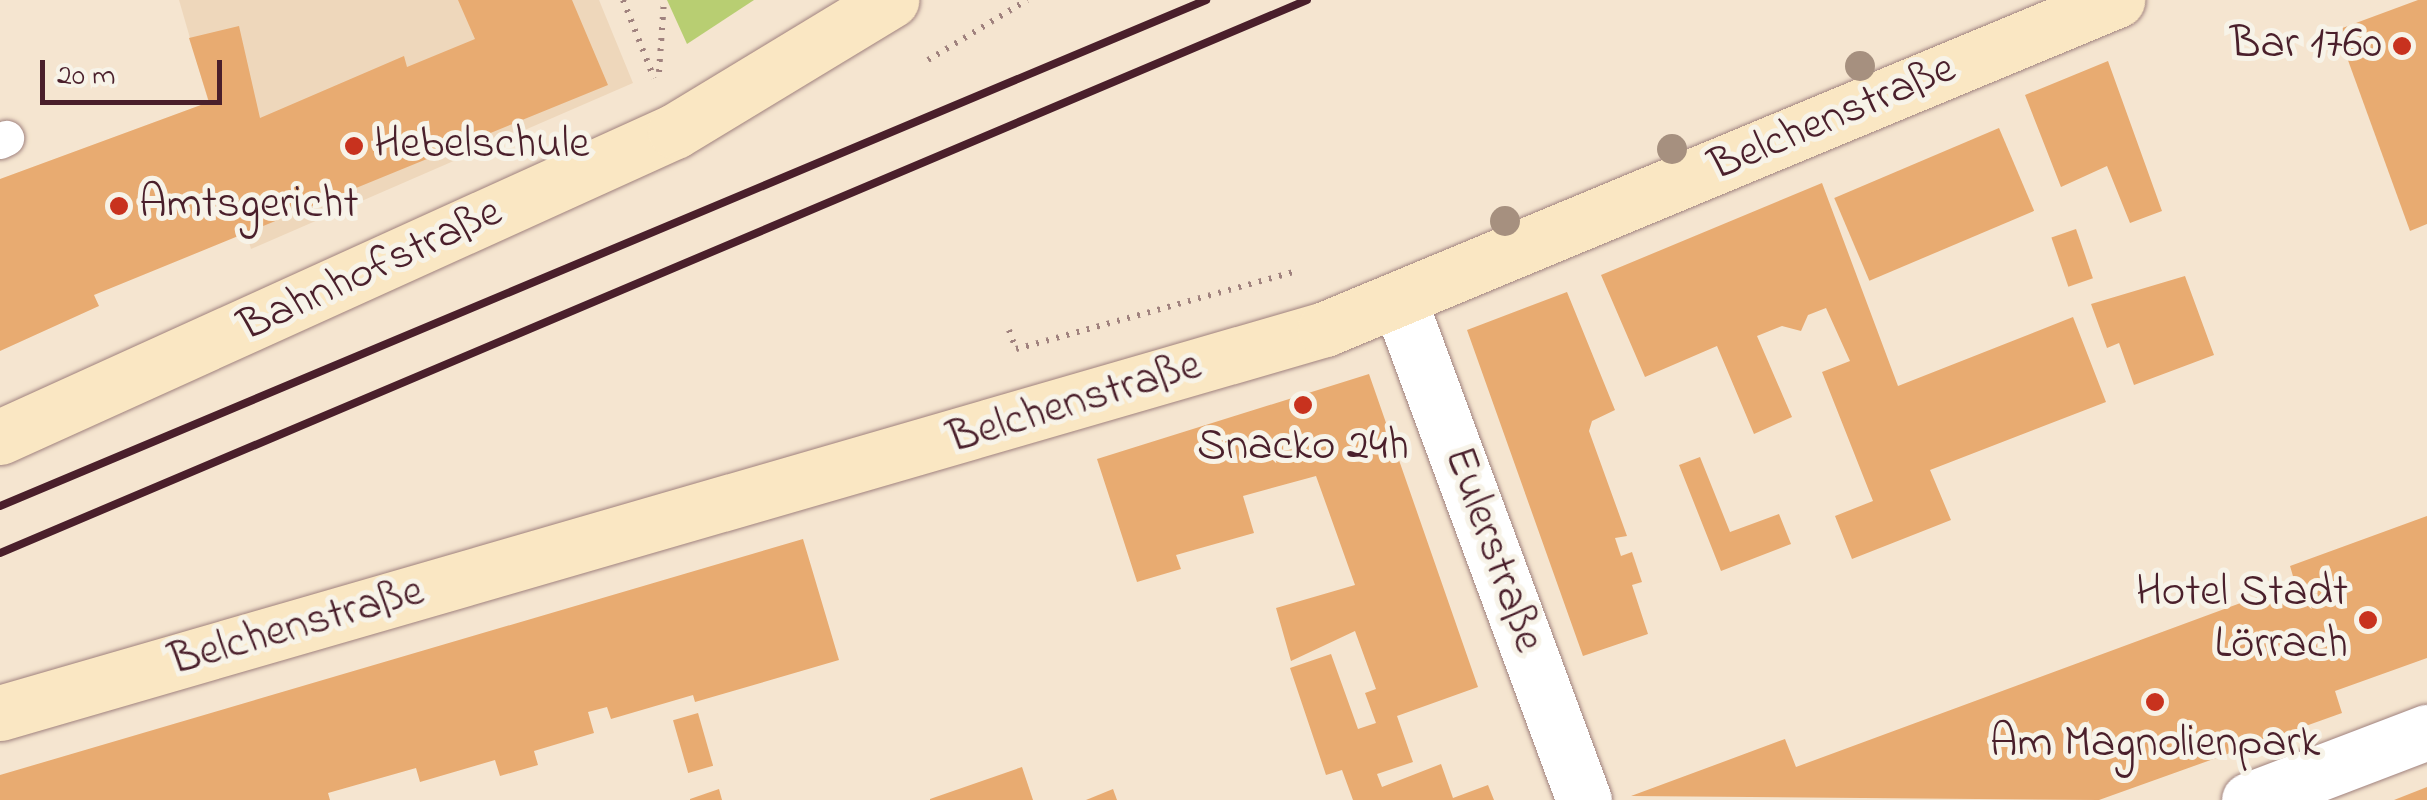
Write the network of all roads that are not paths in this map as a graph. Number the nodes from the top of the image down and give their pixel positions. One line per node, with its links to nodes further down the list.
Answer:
1 (891, 0): 4 (main road, Bahnhofstraße)
2 (2118, 0): 3 (main road, Belchenstraße)
3 (1399, 300): 5 (main road, Belchenstraße); 7 (street, Eulerstraße)
4 (0, 437)
5 (0, 713)
6 (2427, 732): 8 (street)
7 (1584, 800)
8 (2248, 800)

